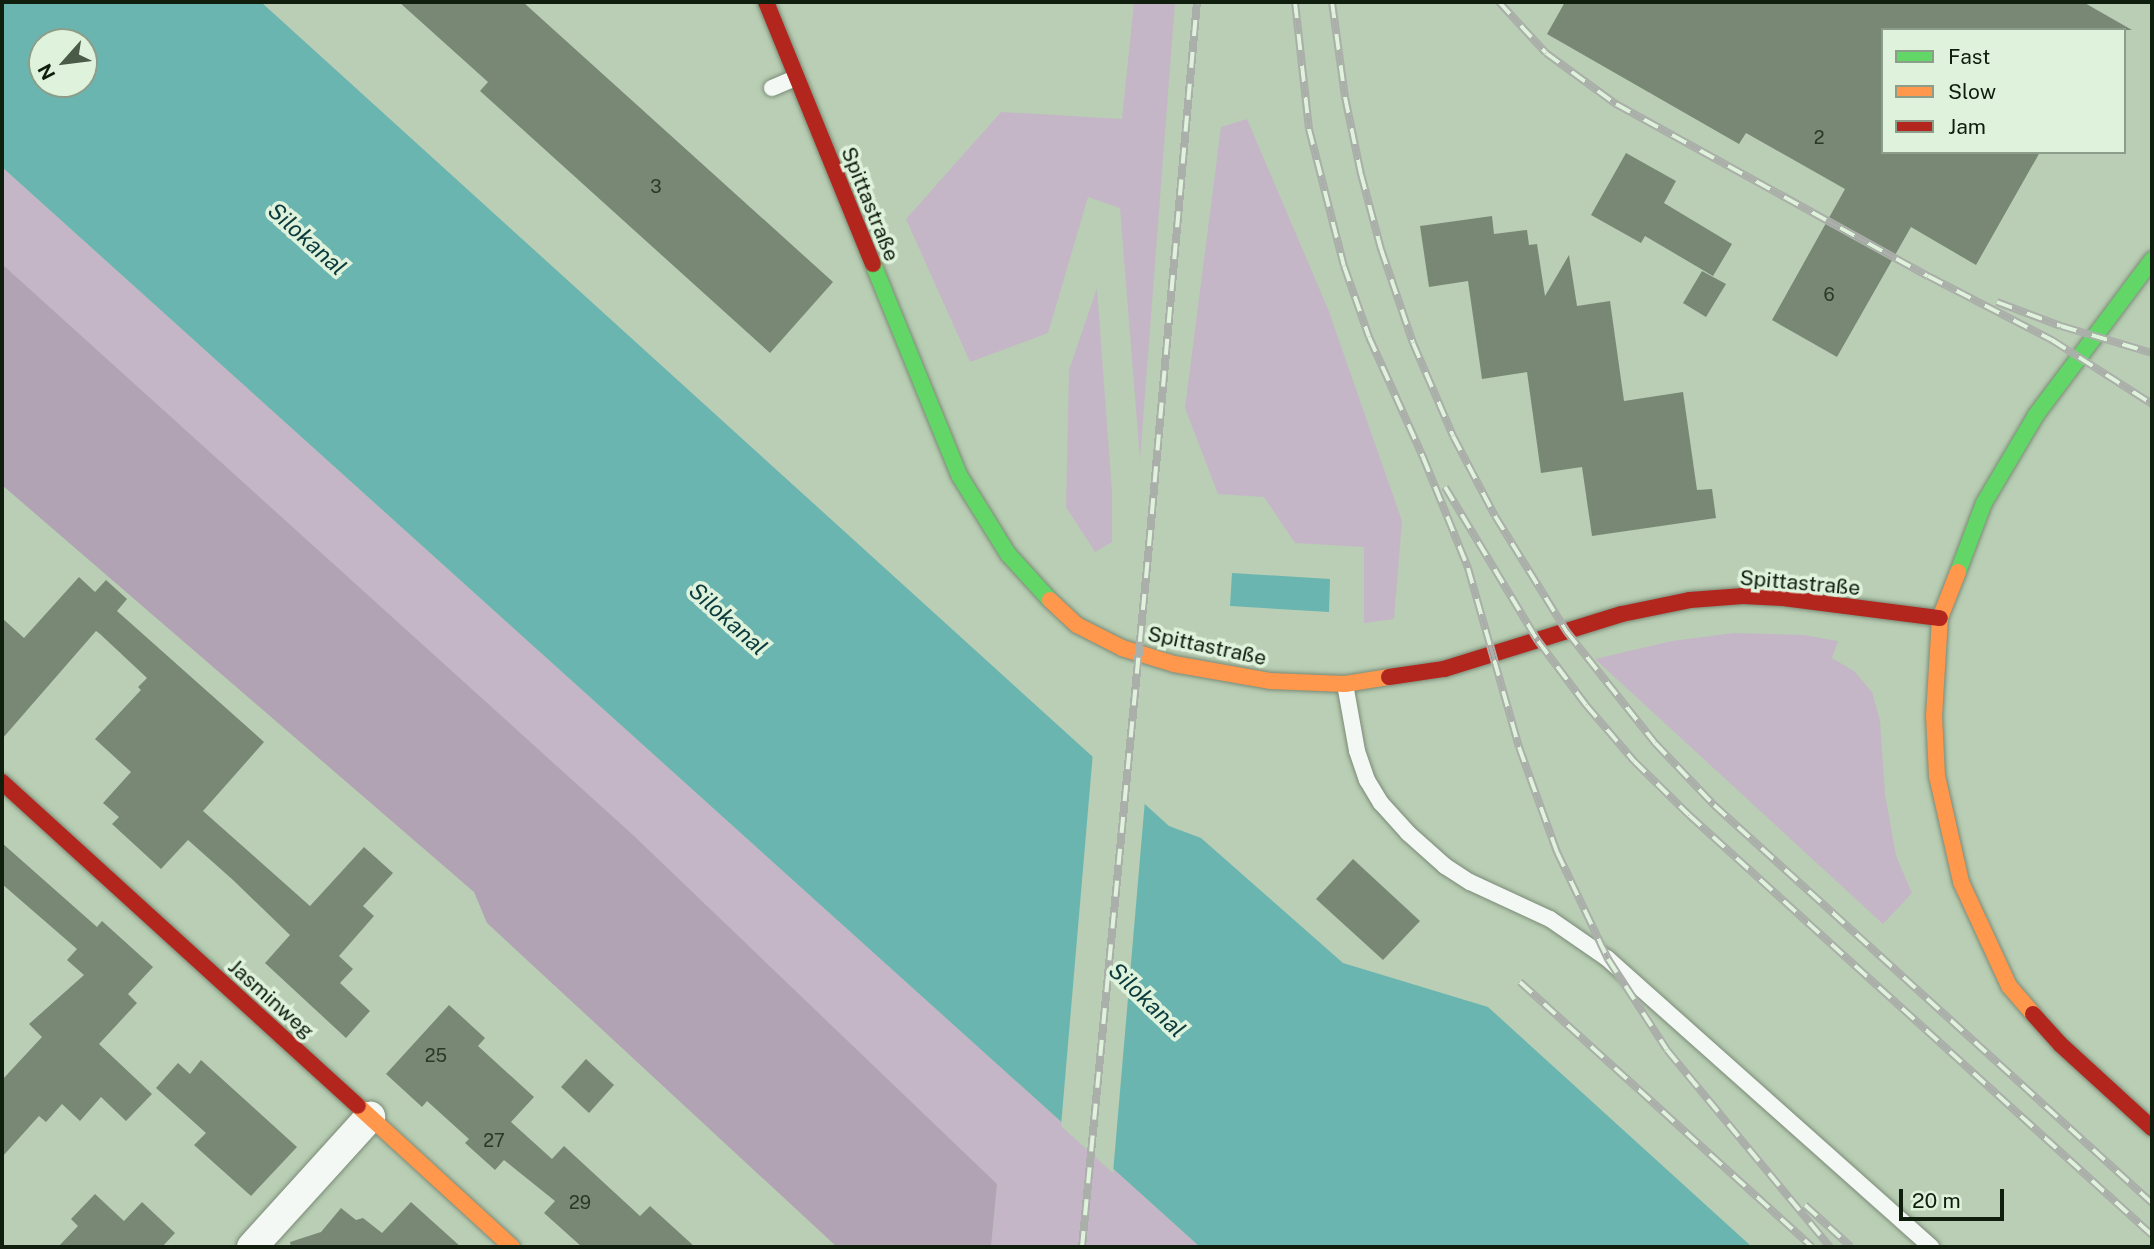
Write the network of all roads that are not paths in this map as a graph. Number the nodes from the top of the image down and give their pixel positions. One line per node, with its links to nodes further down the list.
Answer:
1 (766, 2): 2 (street, Spittastraße)
2 (796, 78): 3 (lane); 6 (street, Spittastraße)
3 (772, 88)
4 (2152, 260): 5 (street)
5 (1940, 618): 6 (street, Spittastraße); 9 (street)
6 (1345, 684): 12 (lane)
7 (2, 782): 8 (street, Jasminweg)
8 (370, 1117): 10 (street); 11 (street, Jasminweg)
9 (2152, 1128)
10 (252, 1247)
11 (512, 1247)
12 (1931, 1247)

